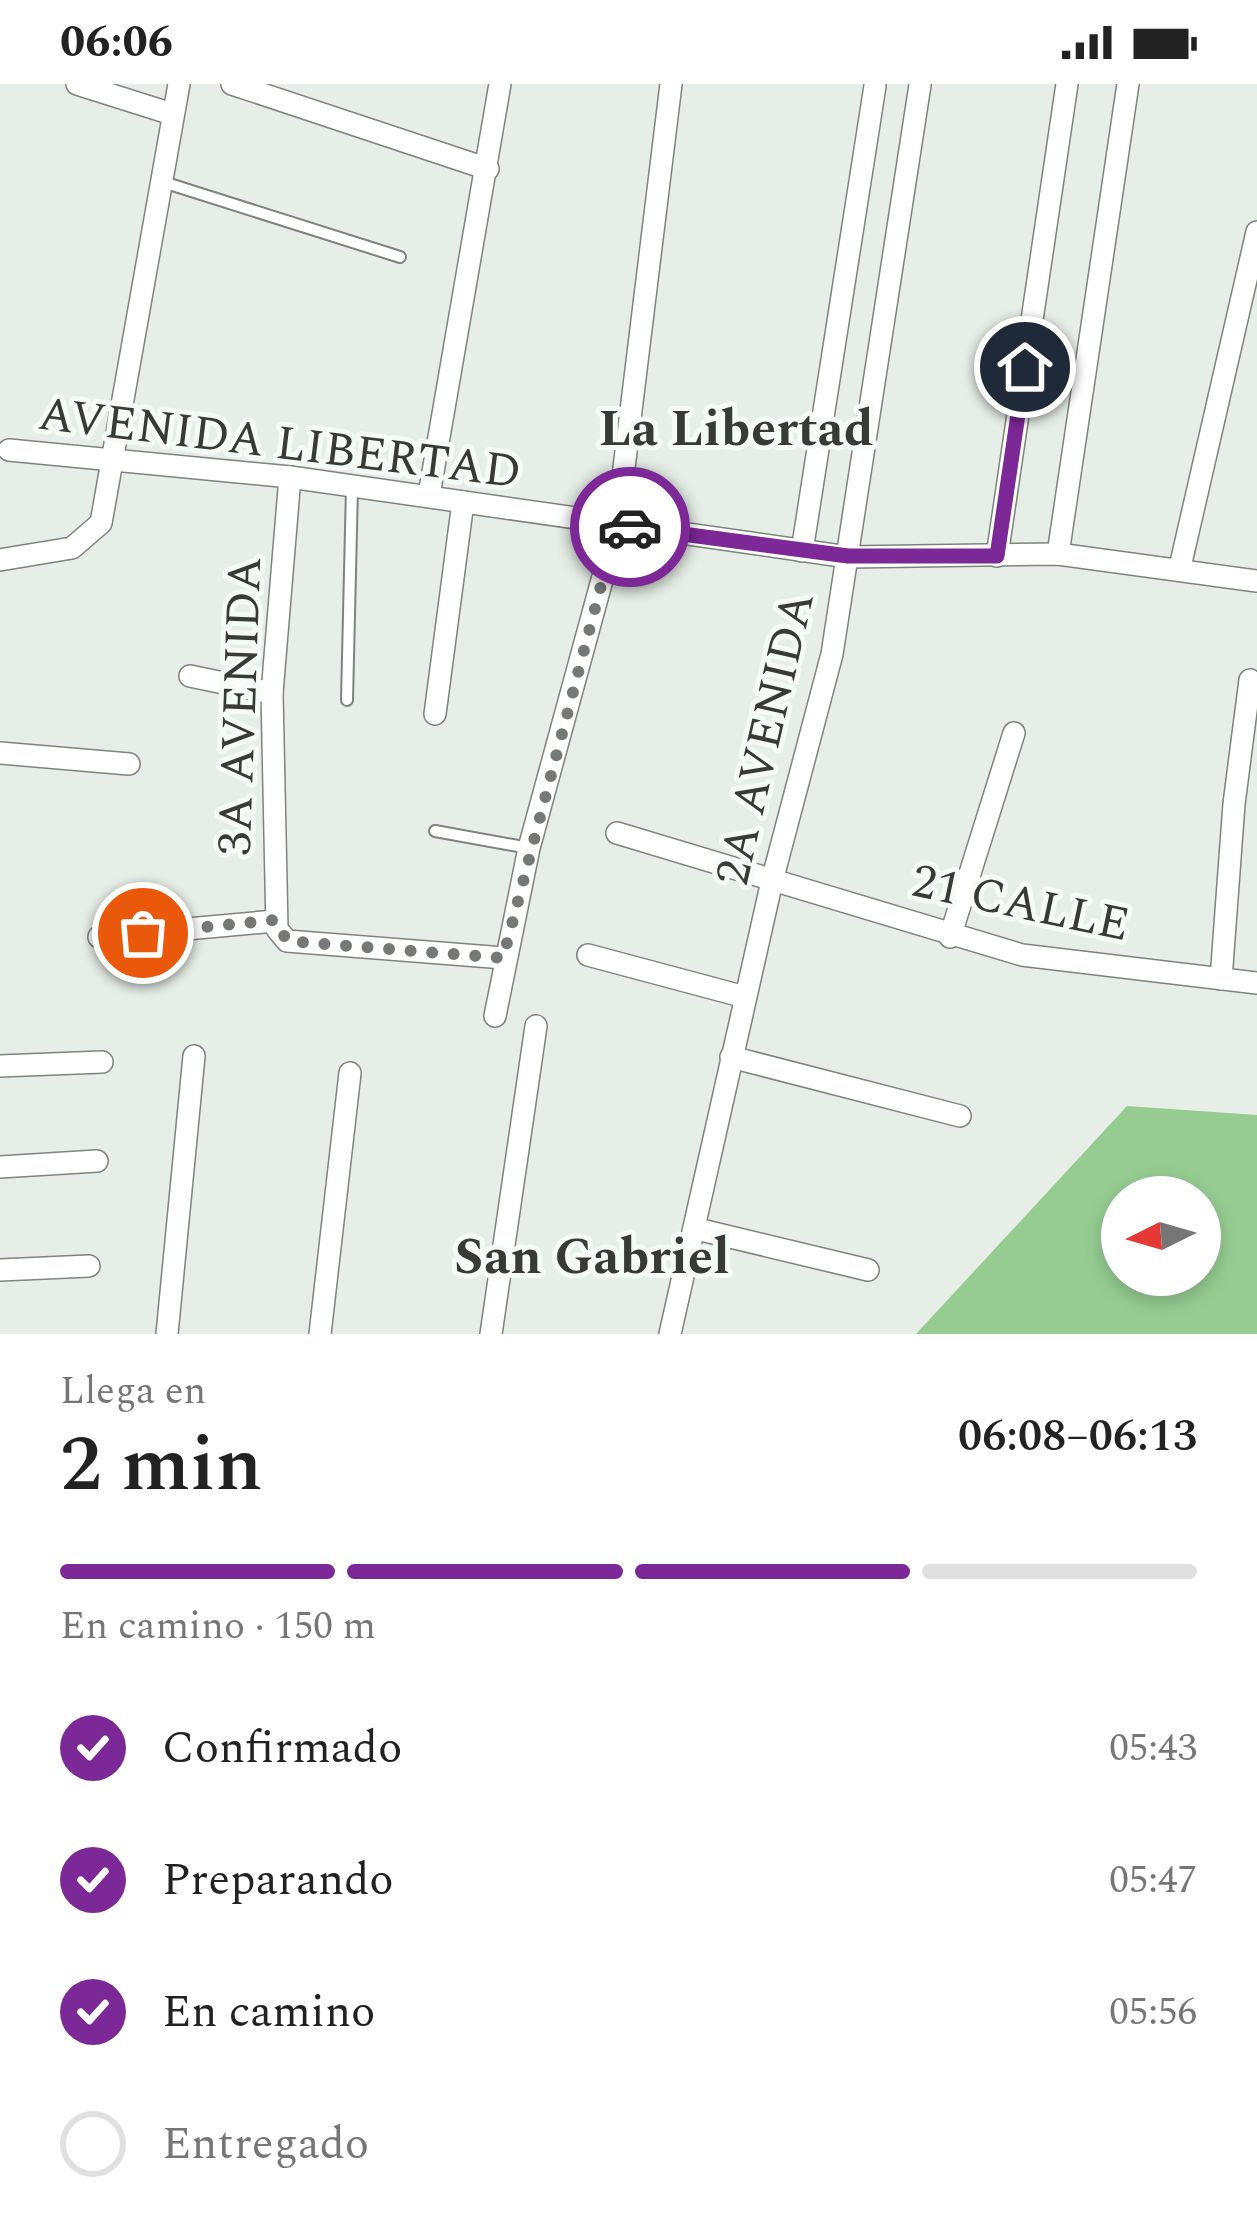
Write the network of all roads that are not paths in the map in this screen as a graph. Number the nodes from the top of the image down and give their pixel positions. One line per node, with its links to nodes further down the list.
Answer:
1 (77, 84): 10 (street)
2 (179, 84): 10 (street)
3 (232, 84): 11 (street)
4 (500, 84): 11 (street)
5 (671, 84): 21 (street)
6 (1067, 84): 25 (street)
7 (1128, 84): 23 (street)
8 (875, 86): 22 (street)
9 (920, 86): 24 (street, 2A AVENIDA)
10 (172, 114): 12 (street)
11 (488, 169): 19 (street)
12 (160, 181): 14 (lane); 16 (street)
13 (1257, 232): 27 (street)
14 (400, 257)
15 (9, 450): 16 (street, AVENIDA LIBERTAD)
16 (111, 461): 17 (street, AVENIDA LIBERTAD); 26 (street)
17 (290, 477): 18 (street, AVENIDA LIBERTAD); 31 (street, 3A AVENIDA)
18 (352, 487): 19 (street, AVENIDA LIBERTAD); 32 (lane)
19 (429, 495): 20 (street, AVENIDA LIBERTAD)
20 (463, 502): 21 (street, AVENIDA LIBERTAD); 33 (street)
21 (617, 525): 22 (street, AVENIDA LIBERTAD); 41 (street)
22 (802, 551): 24 (street, AVENIDA LIBERTAD)
23 (1058, 554): 25 (street, AVENIDA LIBERTAD); 27 (street, AVENIDA LIBERTAD)
24 (848, 556): 25 (street, AVENIDA LIBERTAD); 42 (street, 2A AVENIDA)
25 (997, 556)
26 (0, 560)
27 (1180, 567): 28 (street, AVENIDA LIBERTAD)
28 (1257, 580)
29 (190, 676): 31 (street)
30 (1250, 680): 37 (street)
31 (272, 693): 43 (street, 3A AVENIDA)
32 (347, 700)
33 (435, 714)
34 (1014, 733): 45 (street)
35 (0, 753): 36 (street)
36 (130, 764)
37 (1234, 803): 38 (street); 48 (street)
38 (1257, 806)
39 (435, 831): 41 (lane)
40 (617, 832): 42 (street, 21 CALLE)
41 (529, 848): 47 (street)
42 (772, 881): 45 (street, 21 CALLE); 50 (street, 2A AVENIDA)
43 (278, 928): 44 (street); 47 (street)
44 (99, 937)
45 (950, 937): 48 (street, 21 CALLE)
46 (588, 955): 50 (street)
47 (503, 958): 51 (street)
48 (1221, 979): 49 (street, 21 CALLE)
49 (1257, 983)
50 (745, 997): 54 (street, 2A AVENIDA)
51 (496, 1016)
52 (536, 1026): 67 (street)
53 (194, 1056): 65 (street)
54 (731, 1057): 58 (street); 61 (street, 2A AVENIDA)
55 (102, 1062): 56 (street)
56 (0, 1066)
57 (350, 1073): 66 (street)
58 (960, 1116)
59 (97, 1161): 60 (street)
60 (0, 1167)
61 (697, 1229): 64 (street); 68 (street, 2A AVENIDA)
62 (89, 1266): 63 (street)
63 (0, 1270)
64 (868, 1270)
65 (167, 1334)
66 (320, 1334)
67 (491, 1334)
68 (670, 1334)

